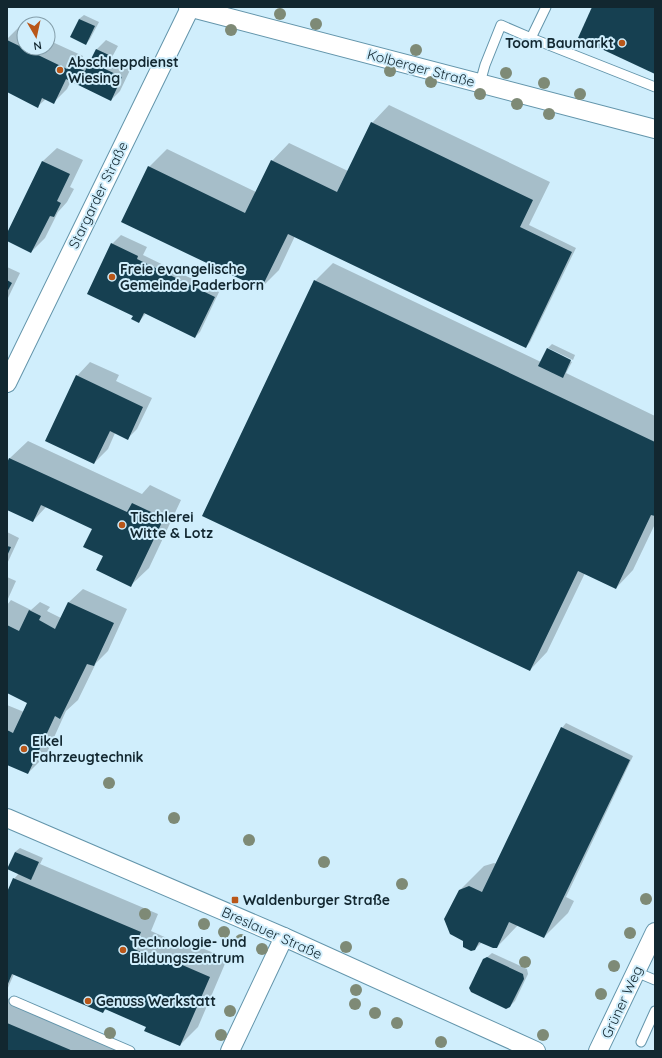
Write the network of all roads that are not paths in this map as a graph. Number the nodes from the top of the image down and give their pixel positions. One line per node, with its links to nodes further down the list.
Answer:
1 (189, 7): 4 (street, Kolberger Straße); 7 (street, Stargarder Straße)
2 (546, 7): 3 (lane)
3 (531, 38): 4 (lane); 5 (lane)
4 (480, 83): 6 (street, Kolberger Straße)
5 (655, 87)
6 (655, 129)
7 (7, 383)
8 (7, 818): 9 (street, Breslauer Straße)
9 (284, 937): 17 (street); 18 (street, Breslauer Straße)
10 (654, 937): 11 (street, Grüner Weg)
11 (636, 972): 12 (lane); 19 (street, Grüner Weg)
12 (655, 980)
13 (14, 1001): 16 (lane)
14 (655, 1012): 15 (lane)
15 (641, 1042)
16 (130, 1051)
17 (230, 1051)
18 (536, 1051)
19 (598, 1051)

